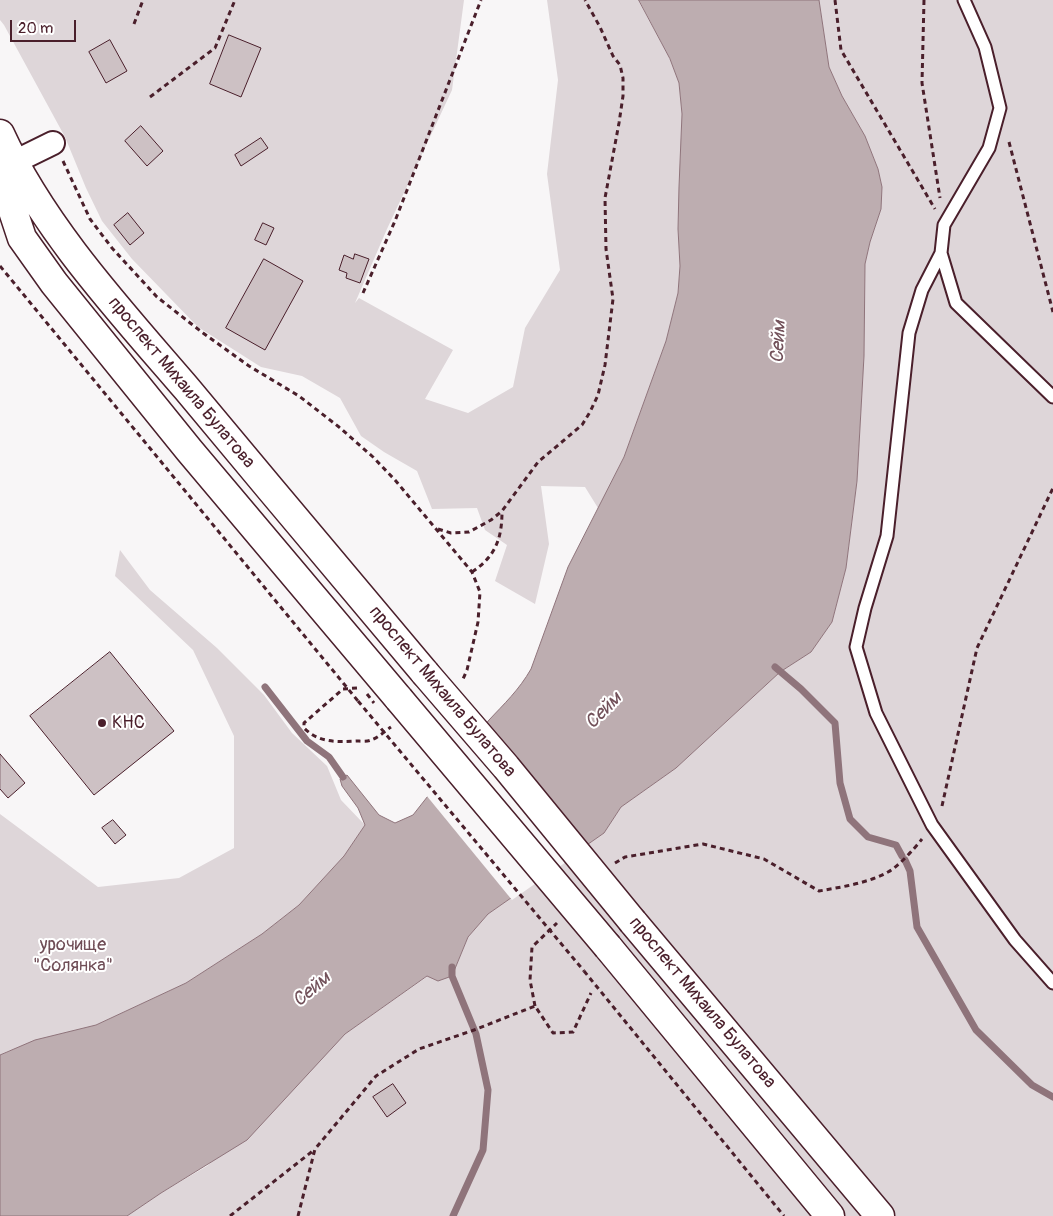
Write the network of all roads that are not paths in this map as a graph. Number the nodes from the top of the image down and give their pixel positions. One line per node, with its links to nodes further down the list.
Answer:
1 (964, 0): 5 (lane)
2 (0, 134): 4 (street, проспект Михаила Булатова)
3 (53, 143): 4 (street)
4 (6, 165): 8 (street, проспект Михаила Булатова, bridge); 9 (street, проспект Михаила Булатова, bridge)
5 (940, 253): 6 (lane); 7 (lane)
6 (1053, 397)
7 (1053, 983)
8 (830, 1216)
9 (880, 1216)

